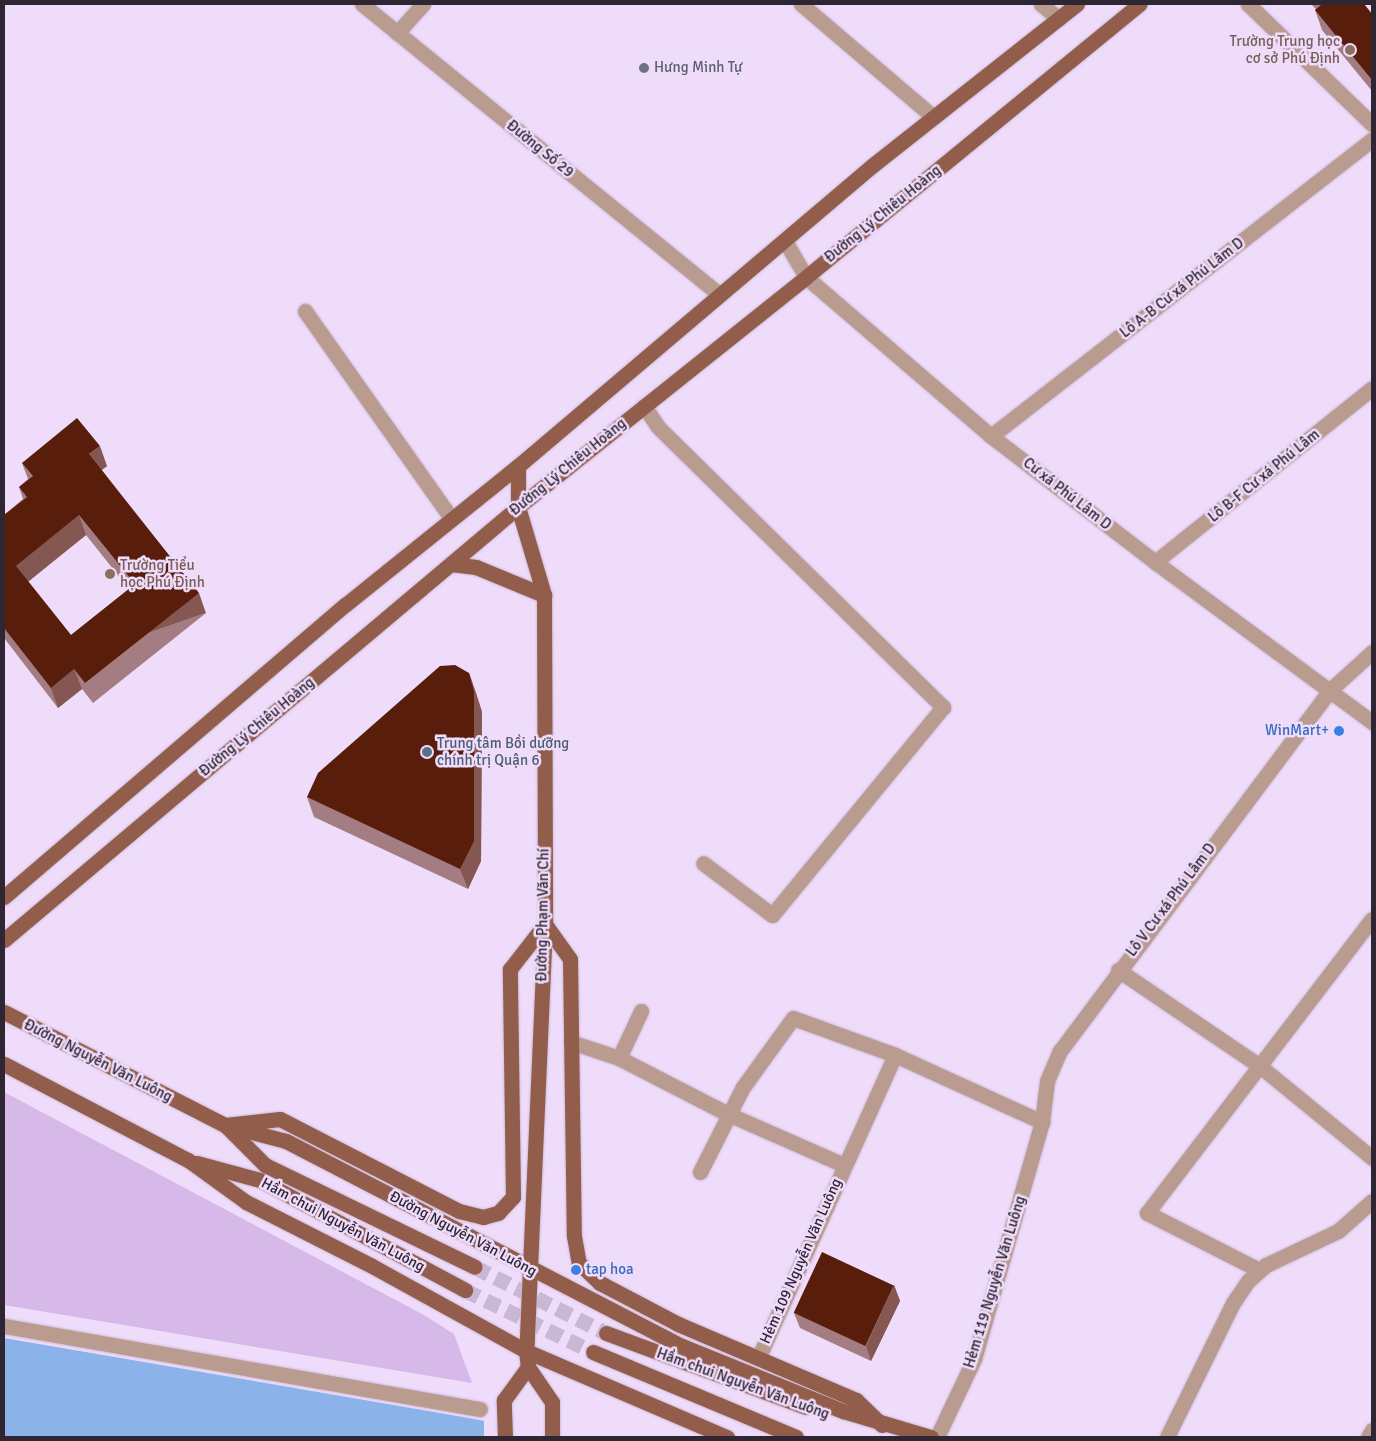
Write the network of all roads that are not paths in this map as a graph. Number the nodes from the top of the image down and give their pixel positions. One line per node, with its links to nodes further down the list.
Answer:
1 (362, 4): 9 (street, Đường Số 29)
2 (423, 4): 9 (street)
3 (801, 4): 10 (street)
4 (1041, 4): 8 (street)
5 (1077, 4): 8 (main road)
6 (1139, 4): 14 (main road, Đường Lý Chiêu Hoàng)
7 (1248, 4): 11 (street)
8 (1059, 19): 10 (main road)
9 (397, 33): 15 (street, Đường Số 29)
10 (932, 116): 13 (main road)
11 (1372, 124)
12 (1372, 139): 19 (street, Lô A-B Cư xá Phú Lâm D)
13 (785, 241): 14 (street, Cư xá Phú Lâm D); 15 (main road)
14 (806, 277): 18 (main road, Đường Lý Chiêu Hoàng); 19 (street, Cư xá Phú Lâm D)
15 (719, 294): 20 (main road)
16 (304, 311): 22 (street)
17 (1372, 388): 23 (street, Lô B-F Cư xá Phú Lâm)
18 (644, 406): 21 (main road, Đường Lý Chiêu Hoàng); 29 (street)
19 (991, 436): 23 (street, Cư xá Phú Lâm D)
20 (518, 466): 21 (main road, Đường Phạm Văn Chí); 22 (main road)
21 (518, 507): 24 (main road, Đường Lý Chiêu Hoàng); 25 (main road, Đường Phạm Văn Chí)
22 (451, 518): 30 (main road)
23 (1155, 562): 27 (street, Cư xá Phú Lâm D)
24 (451, 564): 25 (main road); 33 (main road, Đường Lý Chiêu Hoàng)
25 (544, 595): 32 (main road, Đường Phạm Văn Chí)
26 (1372, 652): 27 (street, Lô V Cư xá Phú Lâm D)
27 (1329, 691): 28 (street, Cư xá Phú Lâm D); 34 (street, Lô V Cư xá Phú Lâm D)
28 (1372, 722)
29 (703, 863)
30 (4, 896)
31 (1372, 919): 41 (street)
32 (545, 924): 37 (main road); 44 (main road); 51 (main road, Đường Phạm Văn Chí)
33 (4, 940)
34 (1118, 970): 41 (street); 43 (street, Lô V Cư xá Phú Lâm D)
35 (641, 1011): 39 (street)
36 (4, 1012): 44 (main road, Đường Nguyễn Văn Luông)
37 (571, 1042): 39 (street, Hẻm 109 Nguyễn Văn Luông); 58 (main road)
38 (895, 1055): 42 (street); 43 (street); 47 (street, Hẻm 109 Nguyễn Văn Luông)
39 (618, 1058): 42 (street, Hẻm 109 Nguyễn Văn Luông)
40 (4, 1064): 46 (main road)
41 (1261, 1067): 45 (street); 52 (street)
42 (728, 1114): 47 (street, Hẻm 109 Nguyễn Văn Luông); 48 (street)
43 (1042, 1122): 68 (street, Hẻm 119 Nguyễn Văn Luông)
44 (225, 1125): 50 (main road, Hầm chui Nguyễn Văn Luông); 51 (main road, Đường Nguyễn Văn Luông)
45 (1372, 1158)
46 (188, 1160): 53 (main road, Hầm chui Nguyễn Văn Luông); 56 (main road)
47 (844, 1165): 58 (street, Hẻm 109 Nguyễn Văn Luông)
48 (700, 1172)
49 (1372, 1201): 52 (street)
50 (475, 1267)
51 (529, 1270): 56 (main road, Đường Phạm Văn Chí); 61 (main road, Đường Nguyễn Văn Luông)
52 (1259, 1270): 69 (street)
53 (465, 1290)
54 (4, 1326): 60 (street)
55 (606, 1333): 61 (main road, Hầm chui Nguyễn Văn Luông)
56 (526, 1351): 59 (main road, Đường Phạm Văn Chí); 65 (main road)
57 (593, 1352): 66 (main road, Hầm chui Nguyễn Văn Luông)
58 (759, 1356): 61 (main road)
59 (528, 1367): 63 (main road); 64 (main road, Đường Phạm Văn Chí)
60 (480, 1408)
61 (882, 1425): 67 (main road, Đường Nguyễn Văn Luông)
62 (1372, 1430): 70 (street)
63 (505, 1437)
64 (552, 1437)
65 (727, 1437)
66 (796, 1437)
67 (931, 1437)
68 (937, 1437)
69 (1167, 1437)
70 (1368, 1437)

